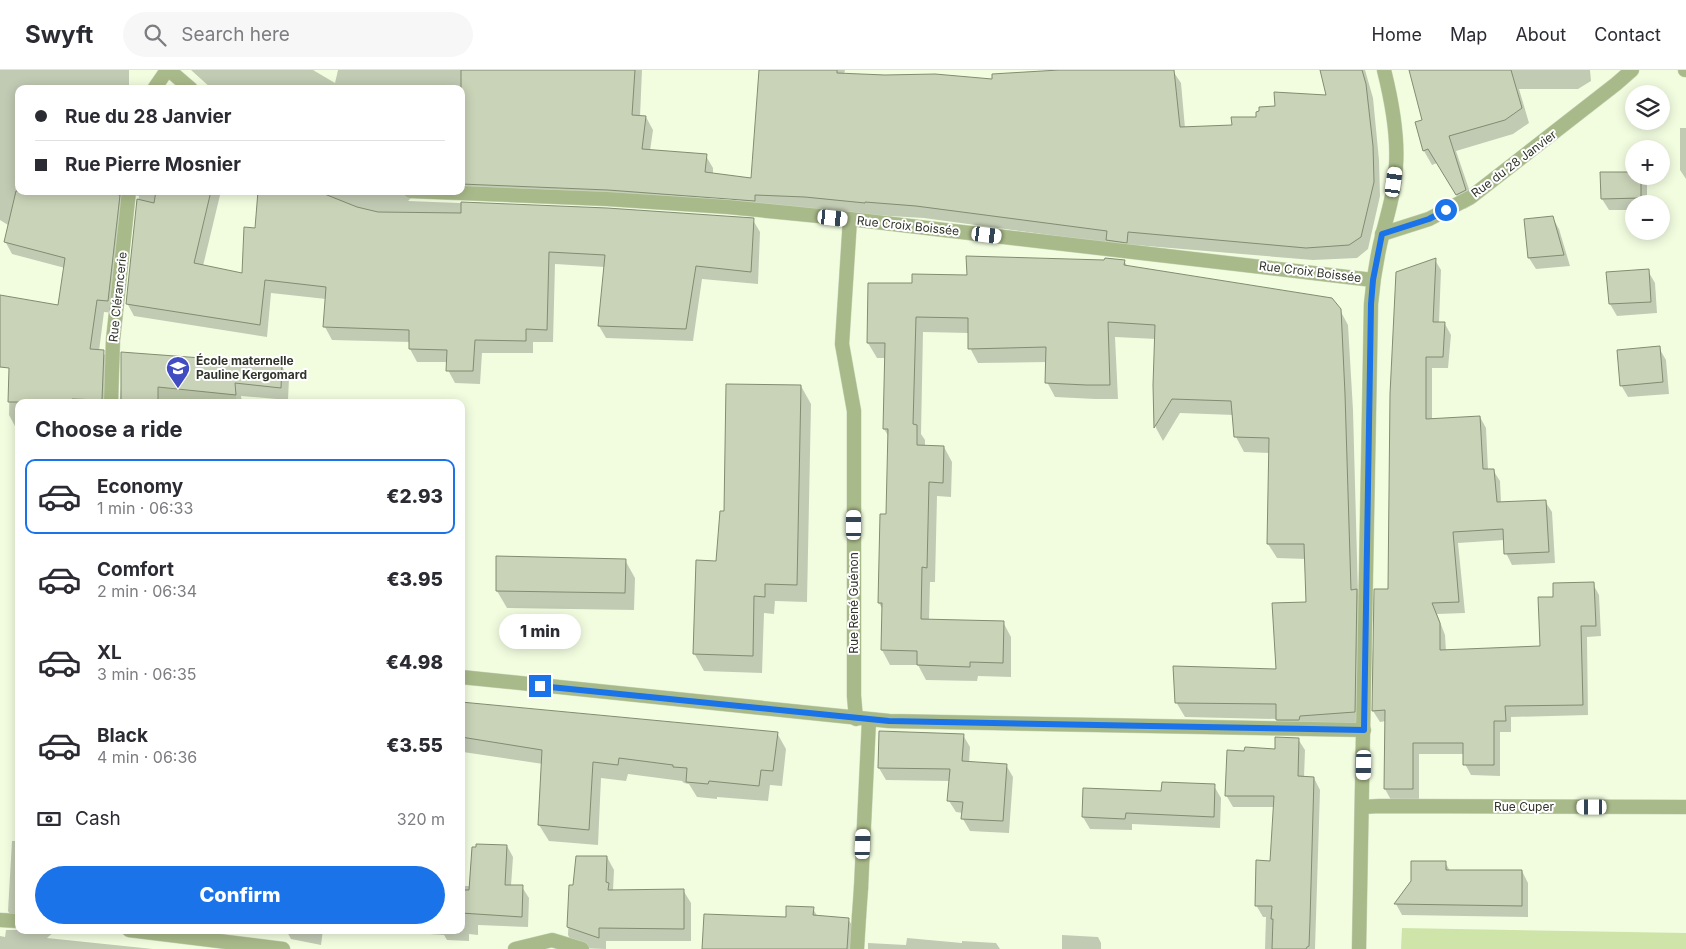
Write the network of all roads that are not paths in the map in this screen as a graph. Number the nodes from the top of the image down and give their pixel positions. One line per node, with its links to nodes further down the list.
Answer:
1 (168, 70): 4 (street); 5 (street)
2 (1384, 70): 9 (street)
3 (1632, 70): 9 (street, Rue du 28 Janvier)
4 (157, 85)
5 (186, 85)
6 (465, 193): 8 (street, Rue Croix Boissée)
7 (129, 195): 11 (street, Rue Clérancerie)
8 (850, 219): 10 (street, Rue Croix Boissée); 13 (street, Rue René Guénon)
9 (1382, 234): 10 (street)
10 (1373, 280): 14 (street)
11 (111, 399)
12 (465, 677): 13 (street)
13 (862, 719): 14 (street); 23 (street, Rue René Guénon)
14 (1364, 730): 16 (street)
15 (1686, 807): 16 (street, Rue Cuper)
16 (1363, 808): 24 (street)
17 (0, 920): 18 (street)
18 (15, 921)
19 (161, 934): 20 (street)
20 (283, 949)
21 (515, 949): 22 (street)
22 (582, 949)
23 (857, 949)
24 (1359, 949)

